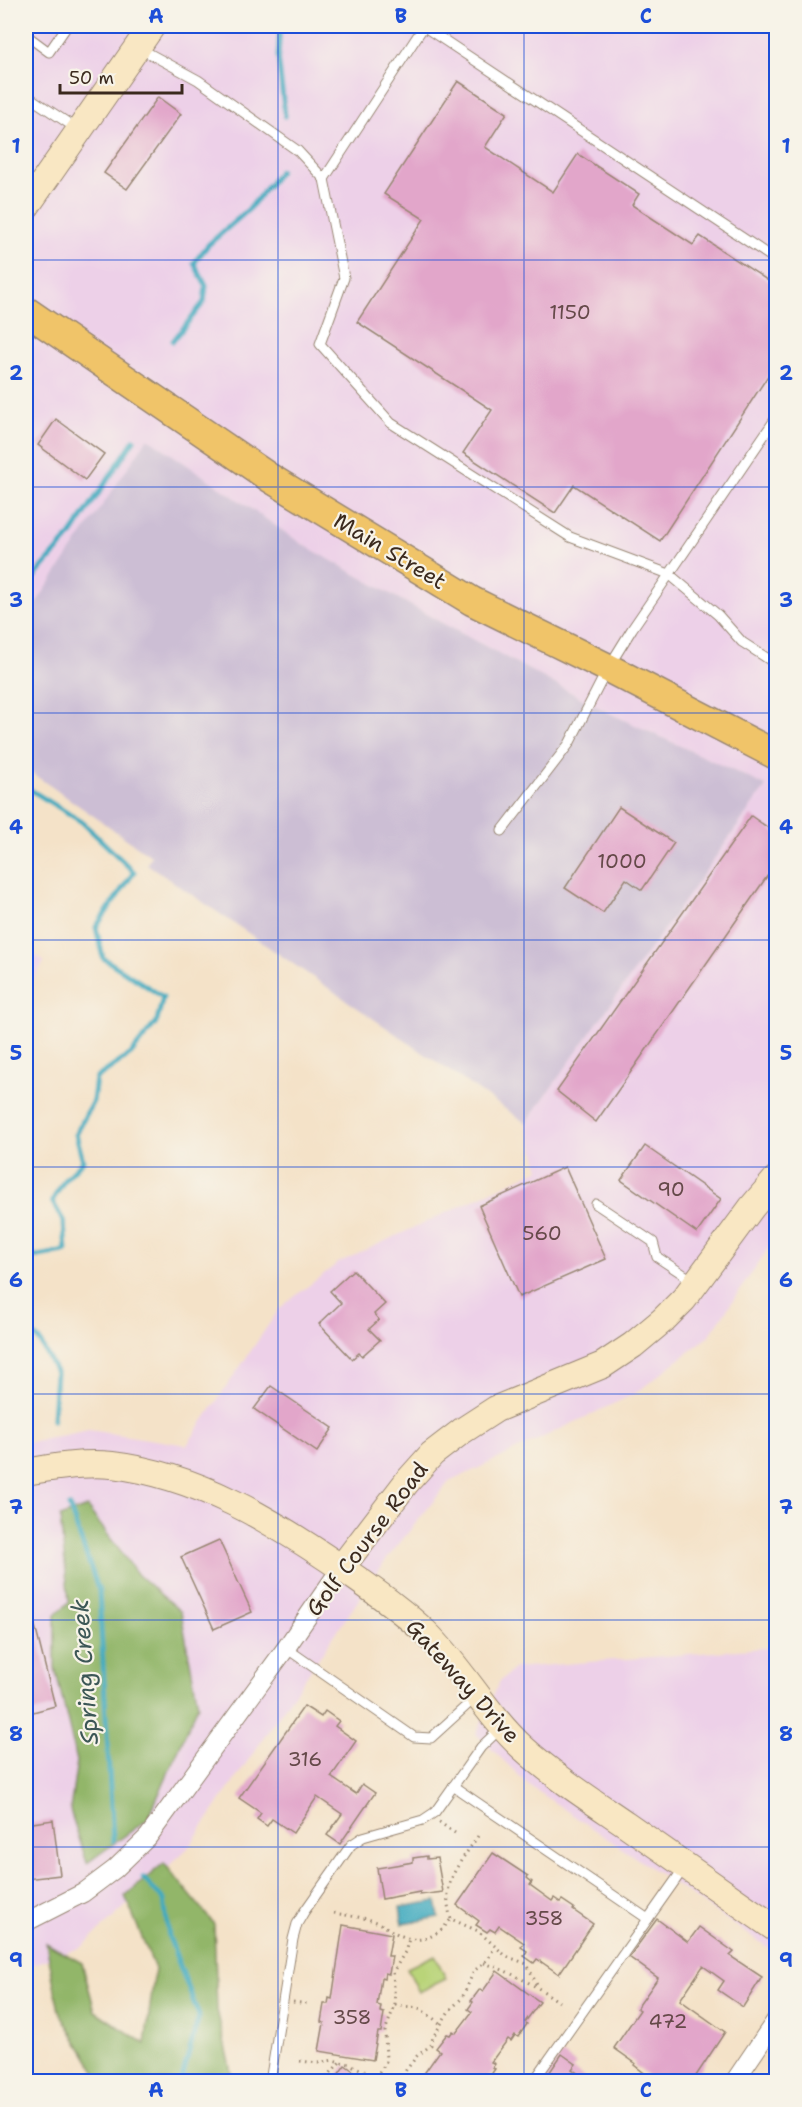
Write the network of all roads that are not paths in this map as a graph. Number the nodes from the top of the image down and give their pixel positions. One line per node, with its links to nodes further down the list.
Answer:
1 (68, 26): 4 (lane)
2 (152, 26): 5 (main road)
3 (423, 26): 8 (lane); 10 (lane)
4 (26, 35)
5 (137, 47): 7 (main road); 8 (lane)
6 (26, 95): 7 (lane)
7 (79, 130): 9 (main road)
8 (324, 179): 13 (lane)
9 (26, 207)
10 (777, 260)
11 (26, 311): 15 (main road, Main Street)
12 (777, 418): 13 (lane)
13 (669, 574): 14 (lane); 15 (lane)
14 (777, 664)
15 (608, 668): 16 (main road, Main Street); 17 (lane)
16 (777, 755)
17 (502, 831)
18 (777, 1179): 20 (main road, Golf Course Road)
19 (596, 1204): 20 (lane)
20 (696, 1283): 22 (main road, Golf Course Road)
21 (26, 1472): 22 (main road, Gateway Drive)
22 (341, 1568): 23 (street, Golf Course Road); 24 (main road, Gateway Drive)
23 (286, 1648): 24 (lane); 29 (street, Golf Course Road)
24 (478, 1696): 25 (main road, Gateway Drive)
25 (503, 1726): 26 (lane); 27 (main road, Gateway Drive)
26 (453, 1786): 28 (lane); 32 (lane)
27 (686, 1865): 28 (lane); 30 (main road, Gateway Drive)
28 (648, 1919): 33 (lane)
29 (26, 1922)
30 (777, 1929)
31 (777, 2020): 34 (street)
32 (270, 2082)
33 (533, 2082)
34 (734, 2082)

